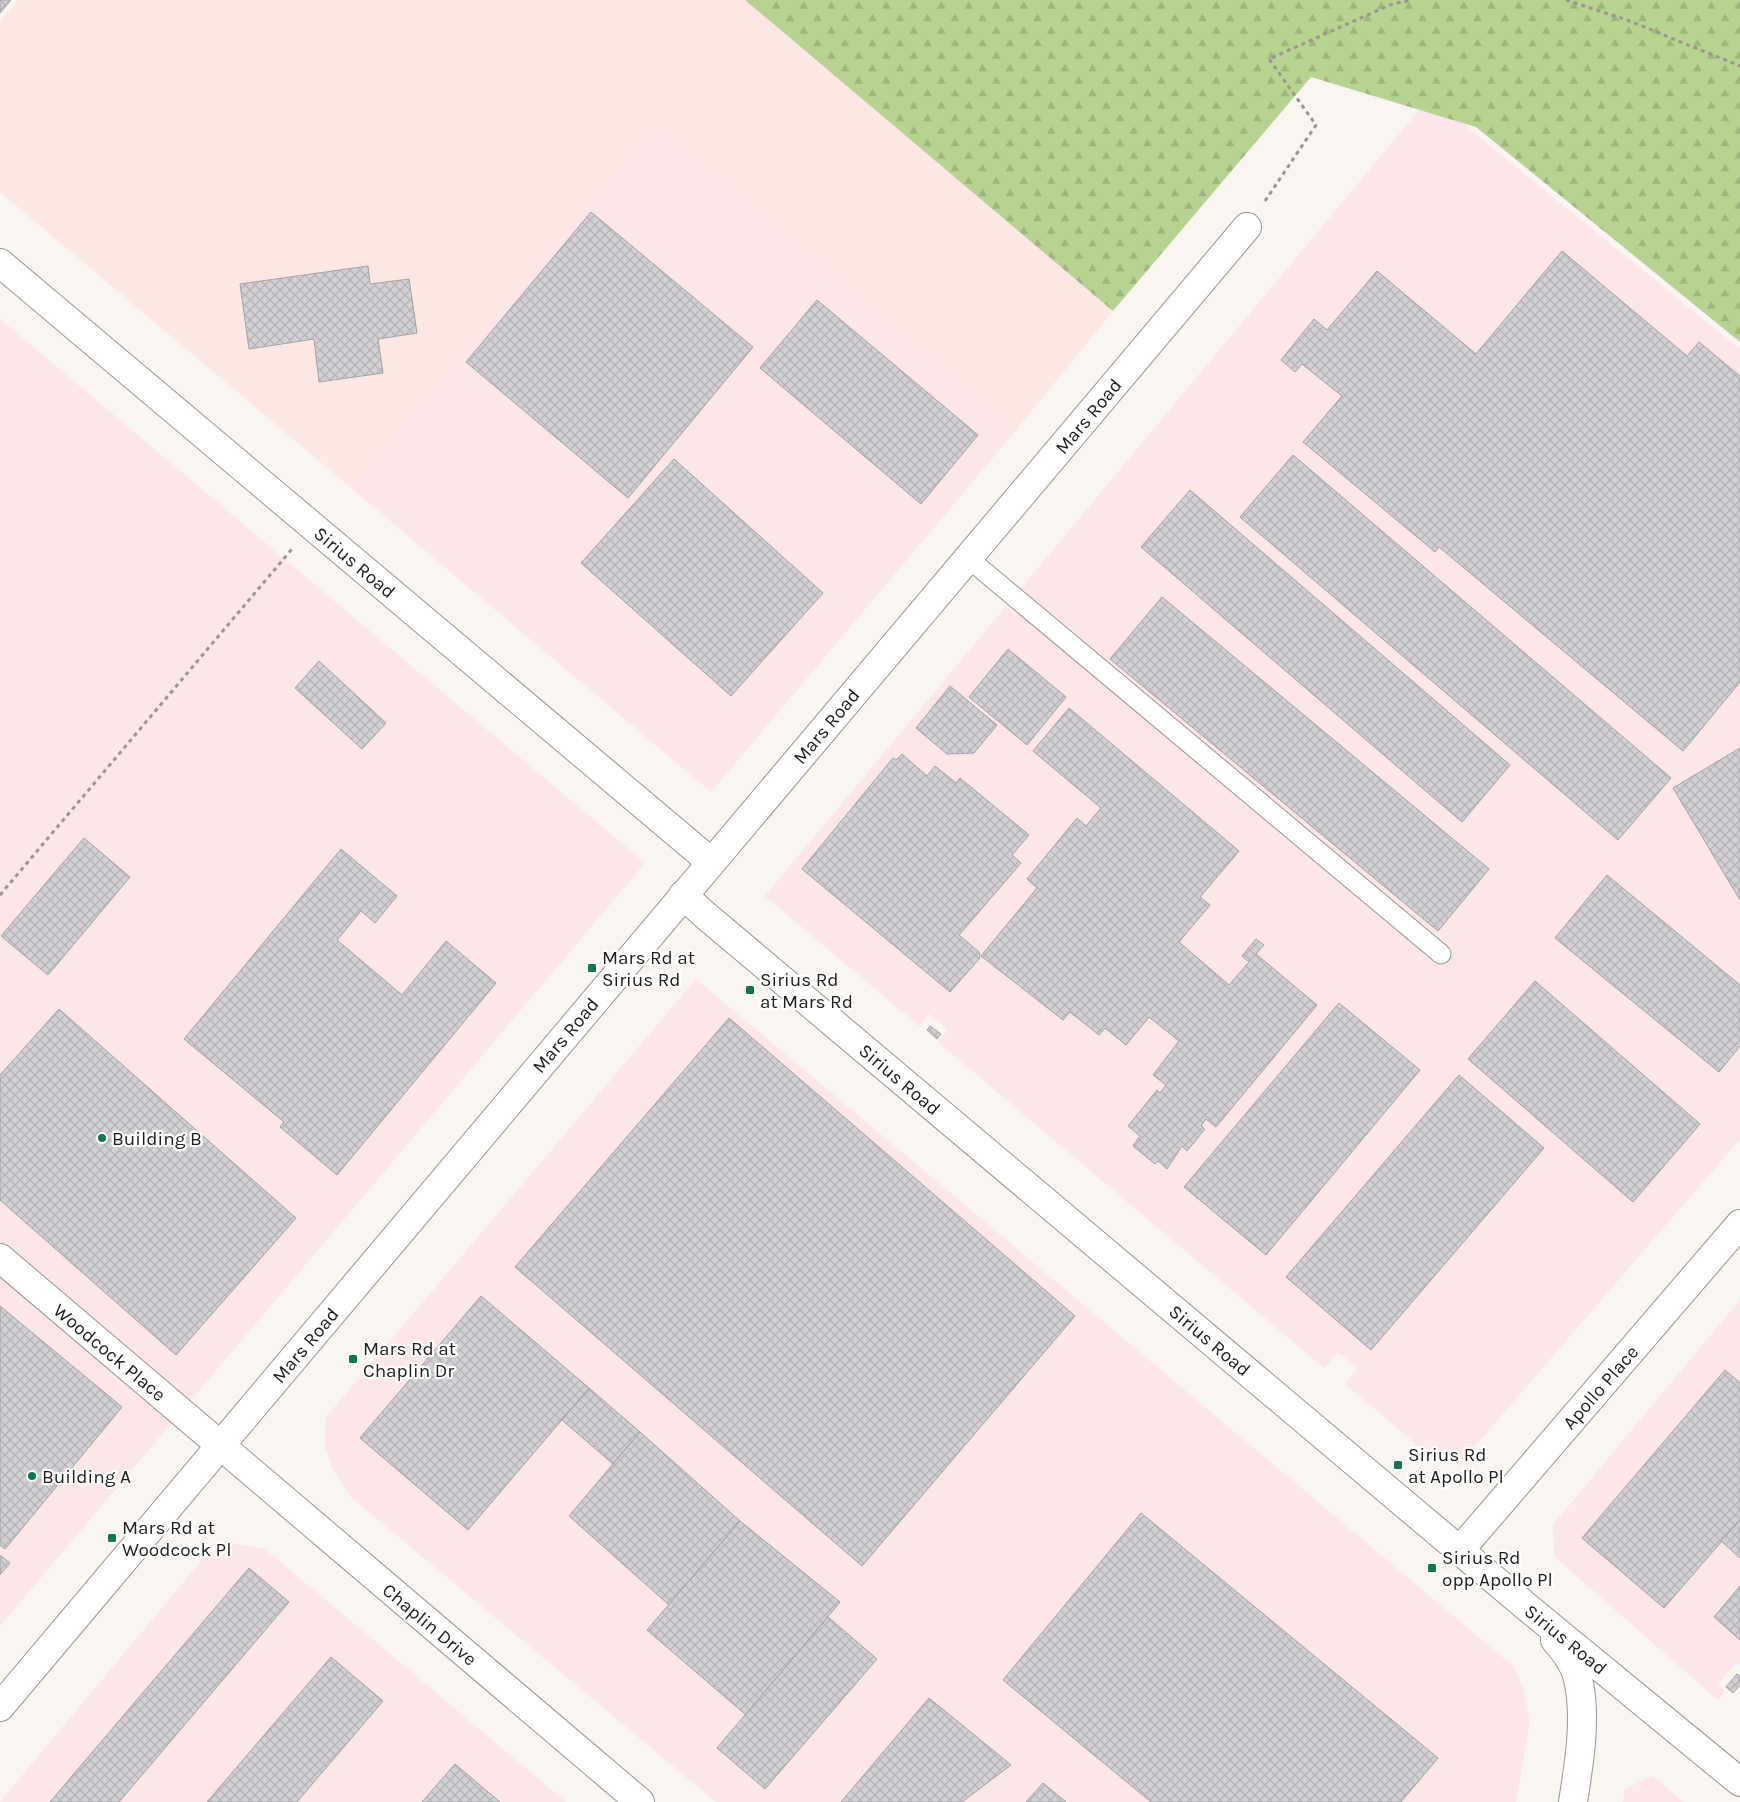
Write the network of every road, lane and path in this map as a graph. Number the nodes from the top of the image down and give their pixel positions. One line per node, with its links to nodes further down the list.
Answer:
1 (1412, 0): 4 (path)
2 (1566, 0): 3 (path)
3 (1740, 66)
4 (1247, 227): 7 (street, Mars Road)
5 (0, 263): 6 (street, Sirius Road)
6 (311, 525): 8 (street, Sirius Road); 9 (path)
7 (968, 558): 8 (street, Mars Road); 11 (lane)
8 (711, 862): 10 (street, Mars Road)
9 (0, 895)
10 (683, 895): 14 (street, Mars Road); 15 (street, Sirius Road)
11 (1441, 954)
12 (1740, 1224): 15 (street, Apollo Place)
13 (0, 1258): 14 (street, Woodcock Place)
14 (220, 1446): 17 (street, Mars Road); 19 (street, Chaplin Drive)
15 (1460, 1550): 16 (street, Sirius Road)
16 (1528, 1608): 18 (street, Sirius Road); 20 (street)
17 (0, 1707)
18 (1740, 1782)
19 (640, 1802)
20 (1573, 1802)

